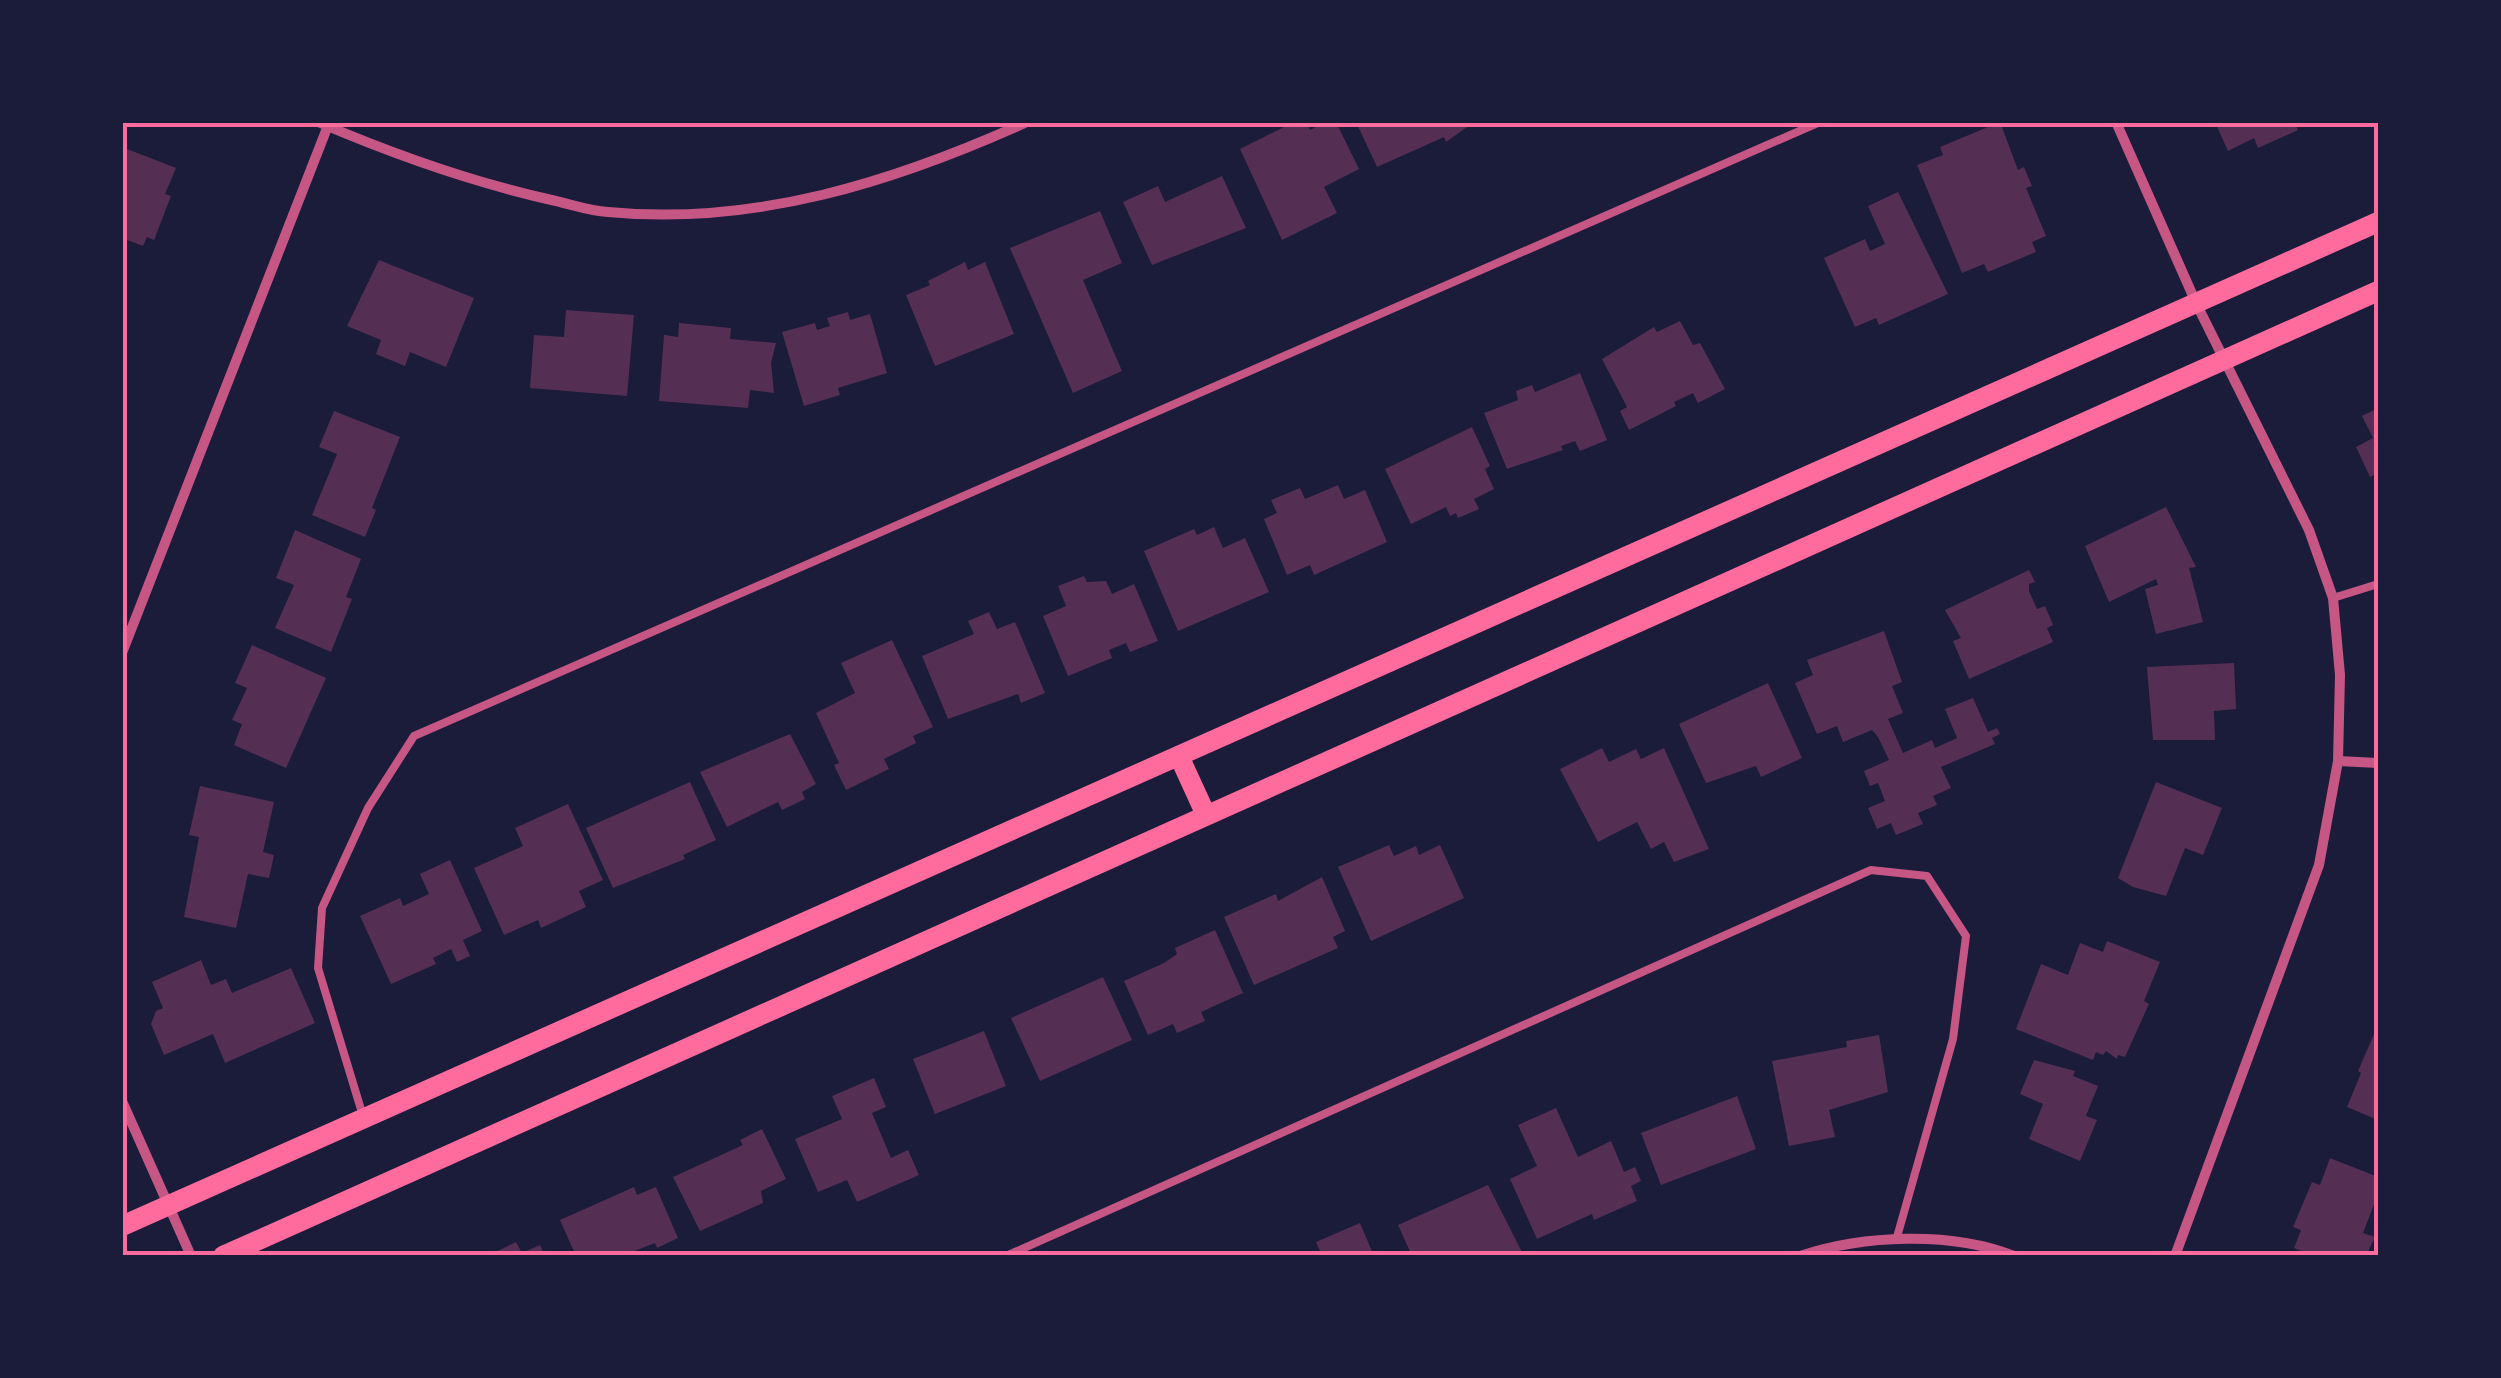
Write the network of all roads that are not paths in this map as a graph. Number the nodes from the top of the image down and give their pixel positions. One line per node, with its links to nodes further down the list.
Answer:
1 (1027, 122): 4 (street)
2 (1820, 122): 17 (lane)
3 (2116, 122): 7 (street)
4 (325, 124): 11 (street)
5 (2378, 222): 7 (main road)
6 (2378, 291): 8 (main road)
7 (2198, 305): 8 (street); 12 (main road)
8 (2225, 359): 10 (street); 15 (main road)
9 (2378, 584): 10 (lane)
10 (2333, 598): 13 (street)
11 (122, 653)
12 (1179, 756): 15 (main road); 17 (main road)
13 (2338, 760): 14 (street); 26 (street)
14 (2378, 763)
15 (1206, 815): 22 (main road)
16 (122, 1101): 18 (street)
17 (364, 1118): 18 (main road)
18 (170, 1206): 19 (main road); 21 (street)
19 (122, 1226)
20 (1898, 1237): 23 (lane); 24 (street); 25 (street)
21 (191, 1256)
22 (222, 1256)
23 (1006, 1256)
24 (1800, 1256)
25 (2014, 1256)
26 (2175, 1256)

